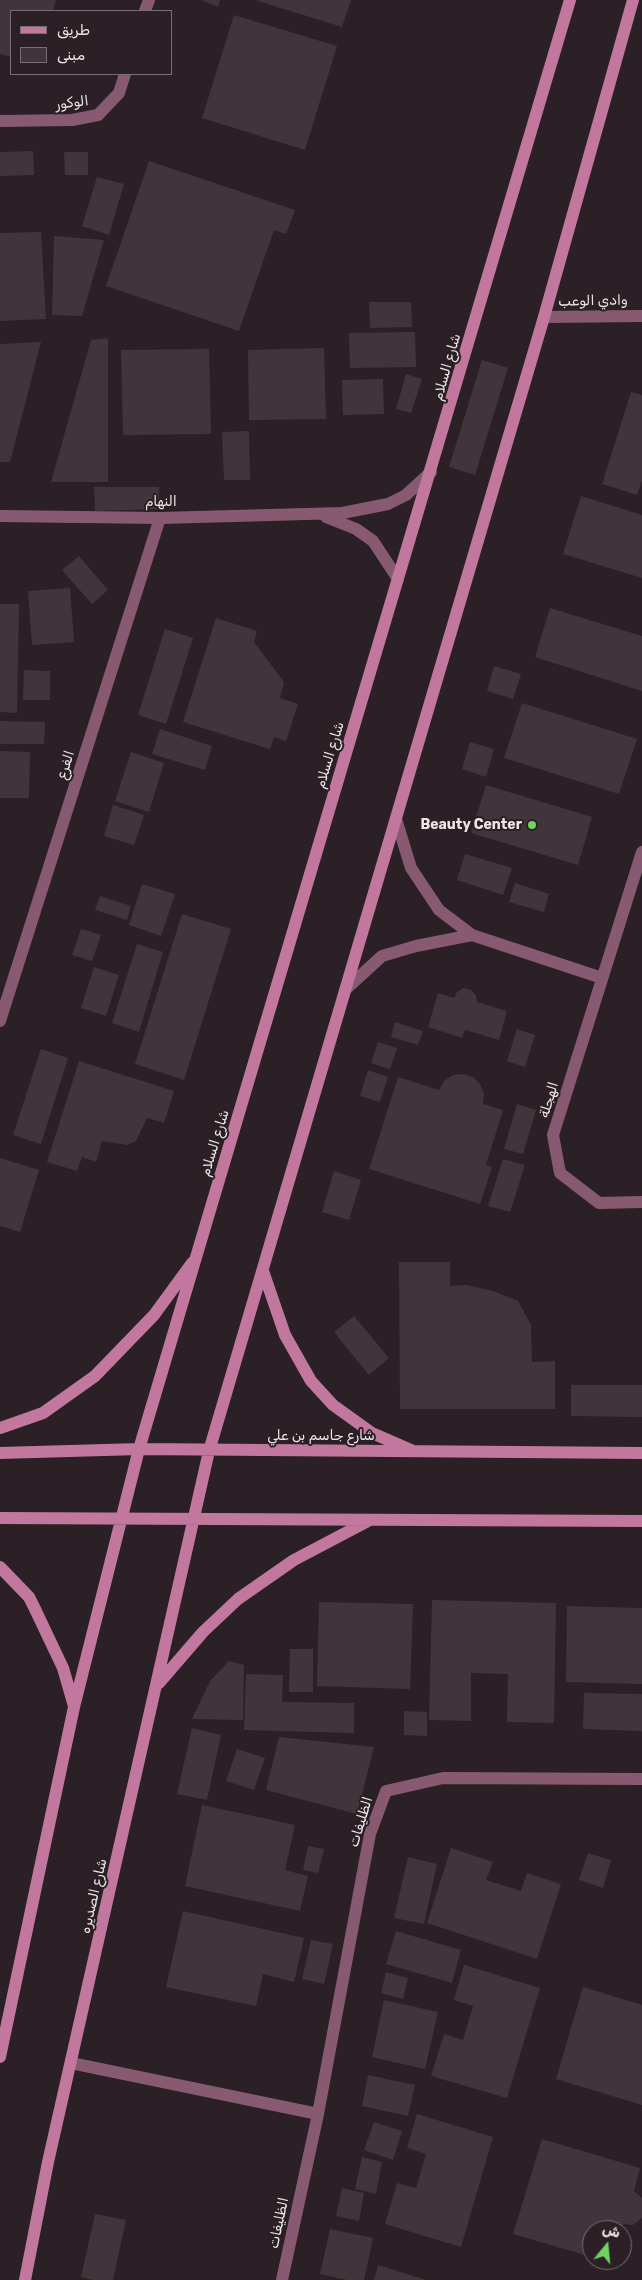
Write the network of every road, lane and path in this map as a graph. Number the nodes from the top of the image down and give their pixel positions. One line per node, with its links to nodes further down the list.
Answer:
1 (570, 0): 7 (main road, شارع السلام)
2 (633, 0): 6 (main road)
3 (125, 75): 4 (street, الوكور)
4 (0, 121)
5 (642, 316): 6 (street, وادي الوعب)
6 (544, 317): 12 (main road)
7 (431, 472): 8 (street, النهام); 11 (main road, شارع السلام)
8 (321, 515): 10 (street, النهام); 11 (street, النهام)
9 (0, 516): 10 (street, النهام)
10 (160, 518): 17 (street, الفرع)
11 (398, 579): 19 (main road, شارع السلام)
12 (396, 819): 14 (street); 16 (main road)
13 (642, 852): 15 (street, الهجلة)
14 (472, 934): 15 (street); 16 (street)
15 (602, 978): 18 (street, الهجلة)
16 (346, 989): 20 (main road)
17 (0, 1021)
18 (642, 1202)
19 (197, 1257): 21 (main road); 22 (main road, شارع السلام)
20 (263, 1270): 23 (main road); 24 (main road)
21 (0, 1428)
22 (139, 1449): 23 (main road, شارع جاسم بن علي); 25 (main road, شارع جاسم بن علي); 28 (main road, شارع السلام)
23 (210, 1451): 24 (main road, شارع جاسم بن علي); 29 (main road)
24 (415, 1452): 26 (main road, شارع جاسم بن علي)
25 (0, 1453)
26 (642, 1453)
27 (0, 1518): 28 (main road)
28 (122, 1519): 29 (main road); 34 (main road)
29 (194, 1519): 30 (main road); 33 (main road, شارع الصديره)
30 (372, 1519): 31 (main road); 33 (main road)
31 (642, 1521)
32 (0, 1567): 34 (main road)
33 (157, 1685): 37 (main road, شارع الصديره)
34 (74, 1707): 36 (main road)
35 (642, 1779): 38 (street, الظليفات)
36 (0, 2056)
37 (71, 2063): 38 (street); 39 (main road, شارع الصديره)
38 (318, 2114): 40 (street, الظليفات)
39 (25, 2280)
40 (282, 2280)

